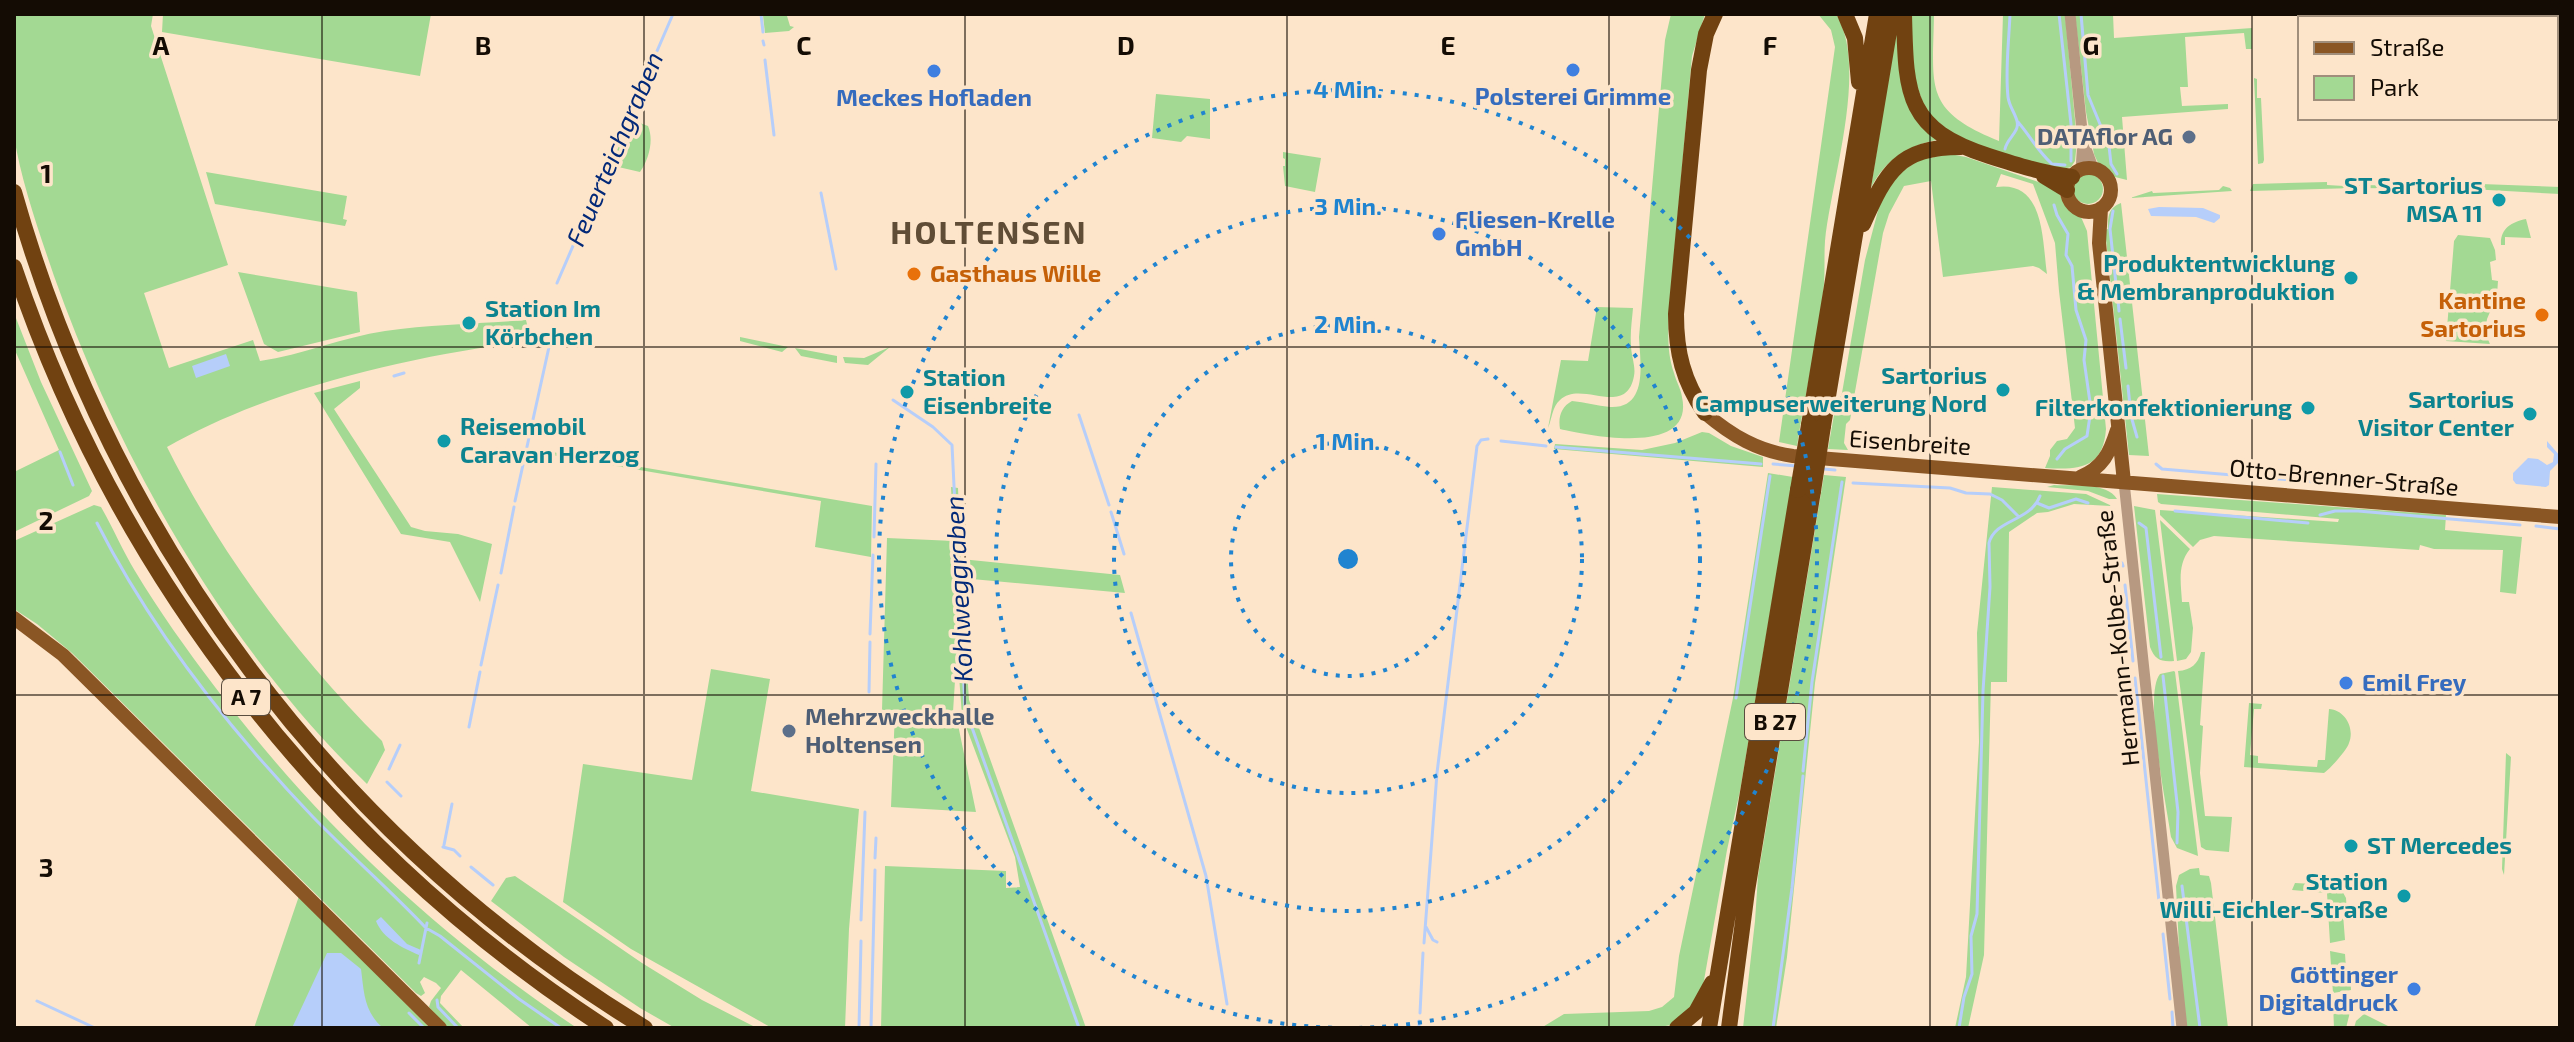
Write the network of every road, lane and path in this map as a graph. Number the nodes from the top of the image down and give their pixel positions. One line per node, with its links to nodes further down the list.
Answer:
1 (1715, 14): 14 (highway)
2 (1845, 14): 7 (highway)
3 (1877, 14): 7 (highway, B 27)
4 (1892, 14): 12 (highway, B 27)
5 (1904, 14): 8 (highway)
6 (2070, 14): 9 (street)
7 (1861, 107): 15 (highway, B 27)
8 (1962, 147): 9 (highway); 12 (highway)
9 (2078, 176): 11 (main road); 11 (main road)
10 (14, 192): 25 (highway, A 7)
11 (2094, 210): 16 (main road, Hermann-Kolbe-Straße)
12 (1852, 247): 15 (highway, B 27)
13 (14, 267): 24 (highway, A 7)
14 (1705, 413): 17 (main road, Eisenbreite)
15 (1816, 425): 19 (highway, B 27, bridge)
16 (2118, 426): 17 (main road); 18 (main road, Hermann-Kolbe-Straße)
17 (2079, 477): 18 (main road, Eisenbreite)
18 (2124, 482): 20 (main road, Otto-Brenner-Straße); 29 (street, Hermann-Kolbe-Straße)
19 (1805, 490): 22 (highway, B 27); 28 (highway, B 27)
20 (2560, 517)
21 (14, 618): 23 (main road)
22 (1719, 967): 26 (highway); 27 (highway, B 27)
23 (440, 1028)
24 (606, 1028)
25 (645, 1028)
26 (1677, 1028)
27 (1709, 1028)
28 (1729, 1028)
29 (2182, 1028)

